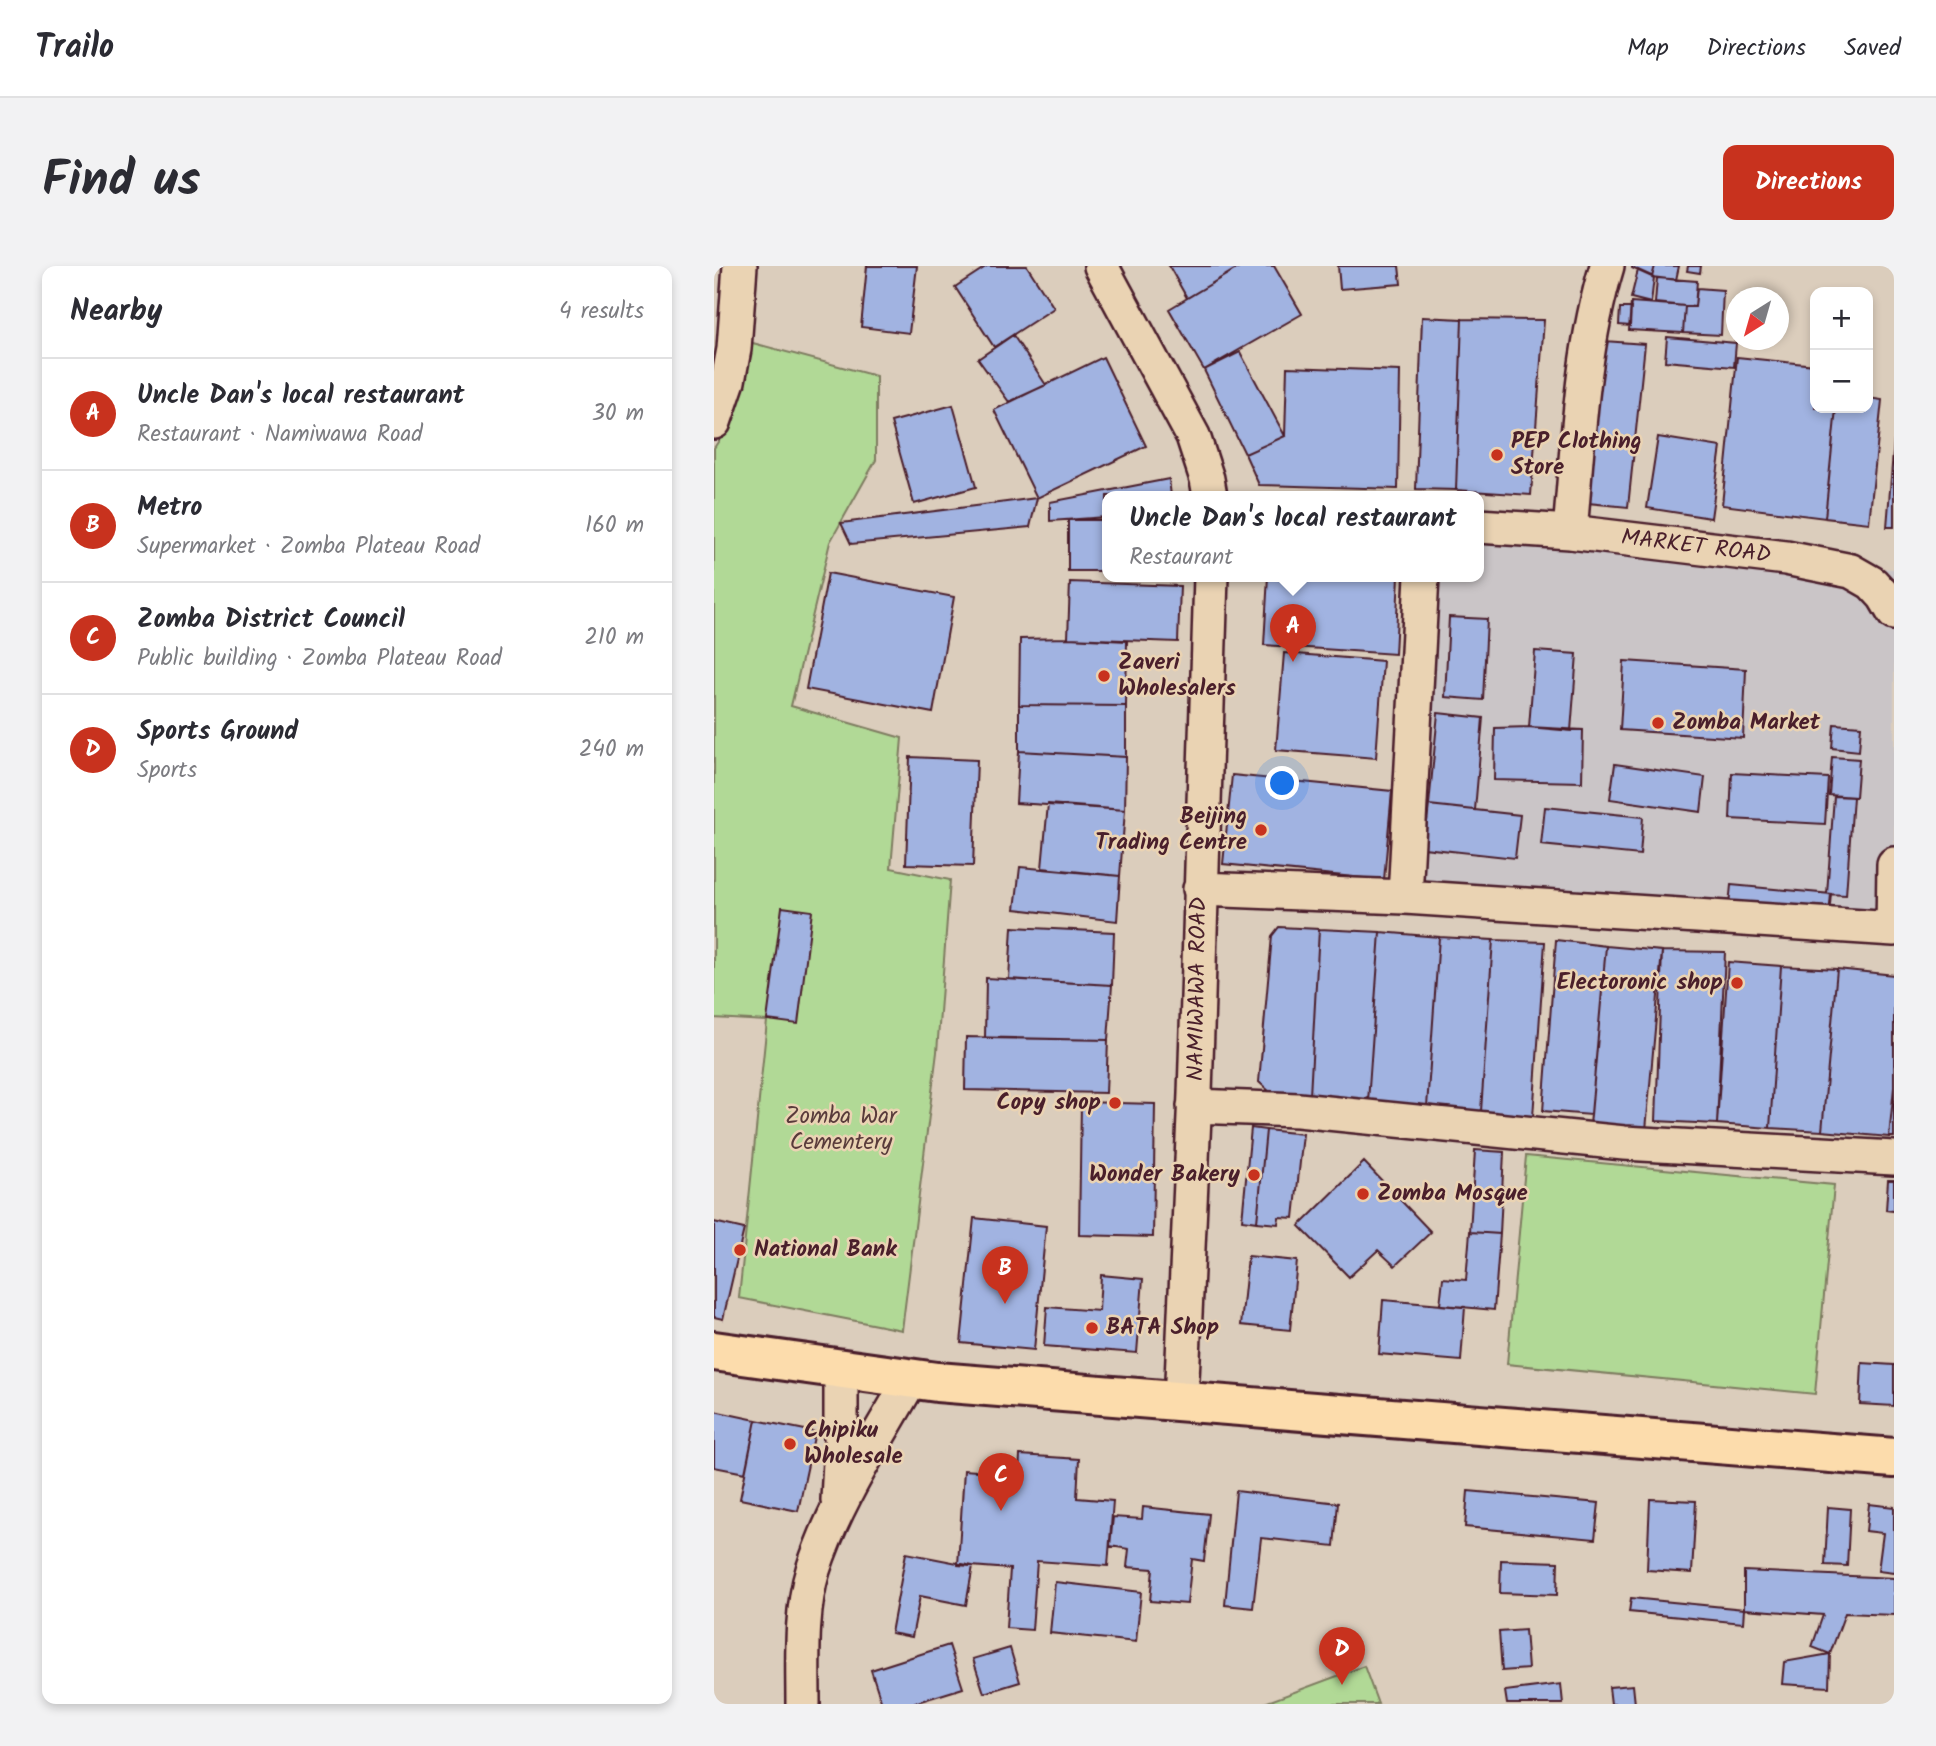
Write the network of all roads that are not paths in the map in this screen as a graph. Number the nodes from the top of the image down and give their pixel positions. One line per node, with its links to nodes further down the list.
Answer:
1 (740, 266): 4 (street)
2 (1101, 266): 5 (street)
3 (1607, 266): 7 (street)
4 (714, 422)
5 (1209, 491)
6 (1484, 526): 7 (street, MARKET ROAD)
7 (1570, 532): 10 (street, MARKET ROAD)
8 (1211, 582): 12 (street, NAMIWAWA ROAD)
9 (1422, 582): 13 (street)
10 (1894, 613)
11 (1894, 864): 14 (street)
12 (1200, 888): 13 (street); 15 (street, NAMIWAWA ROAD)
13 (1405, 897): 14 (street)
14 (1893, 929)
15 (1194, 1105): 16 (street); 20 (street, NAMIWAWA ROAD)
16 (1894, 1158)
17 (714, 1351): 18 (highway)
18 (841, 1369): 19 (highway); 22 (street)
19 (911, 1379): 20 (highway); 22 (street)
20 (1181, 1402): 21 (highway)
21 (1894, 1458)
22 (837, 1509): 23 (street)
23 (803, 1704)

